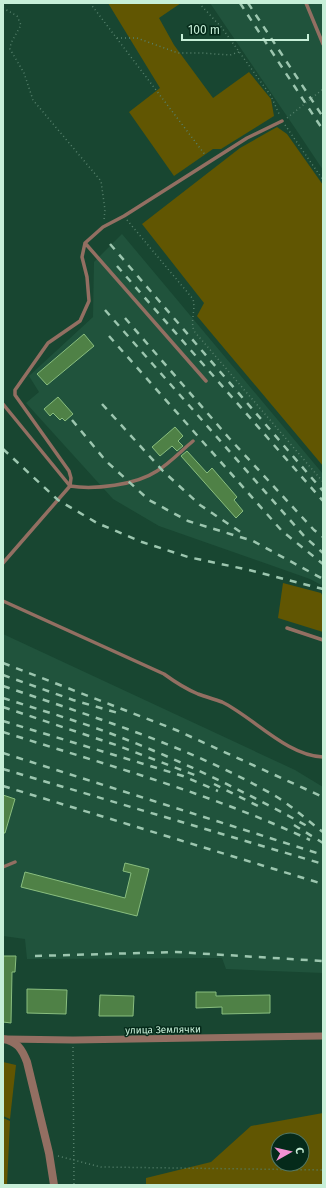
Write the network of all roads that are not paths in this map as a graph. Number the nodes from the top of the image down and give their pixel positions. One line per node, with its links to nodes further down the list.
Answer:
1 (306, 3): 2 (lane)
2 (323, 44)
3 (282, 121): 4 (lane)
4 (85, 243): 5 (lane); 8 (lane)
5 (206, 381)
6 (3, 404): 8 (lane)
7 (193, 441): 8 (lane)
8 (70, 486): 9 (lane)
9 (3, 563)
10 (3, 601): 13 (lane)
11 (287, 628): 12 (lane)
12 (323, 640)
13 (323, 757)
14 (15, 862): 15 (lane)
15 (3, 867)
16 (323, 1036): 17 (street, улица Землячки)
17 (3, 1039): 18 (street)
18 (54, 1185)

